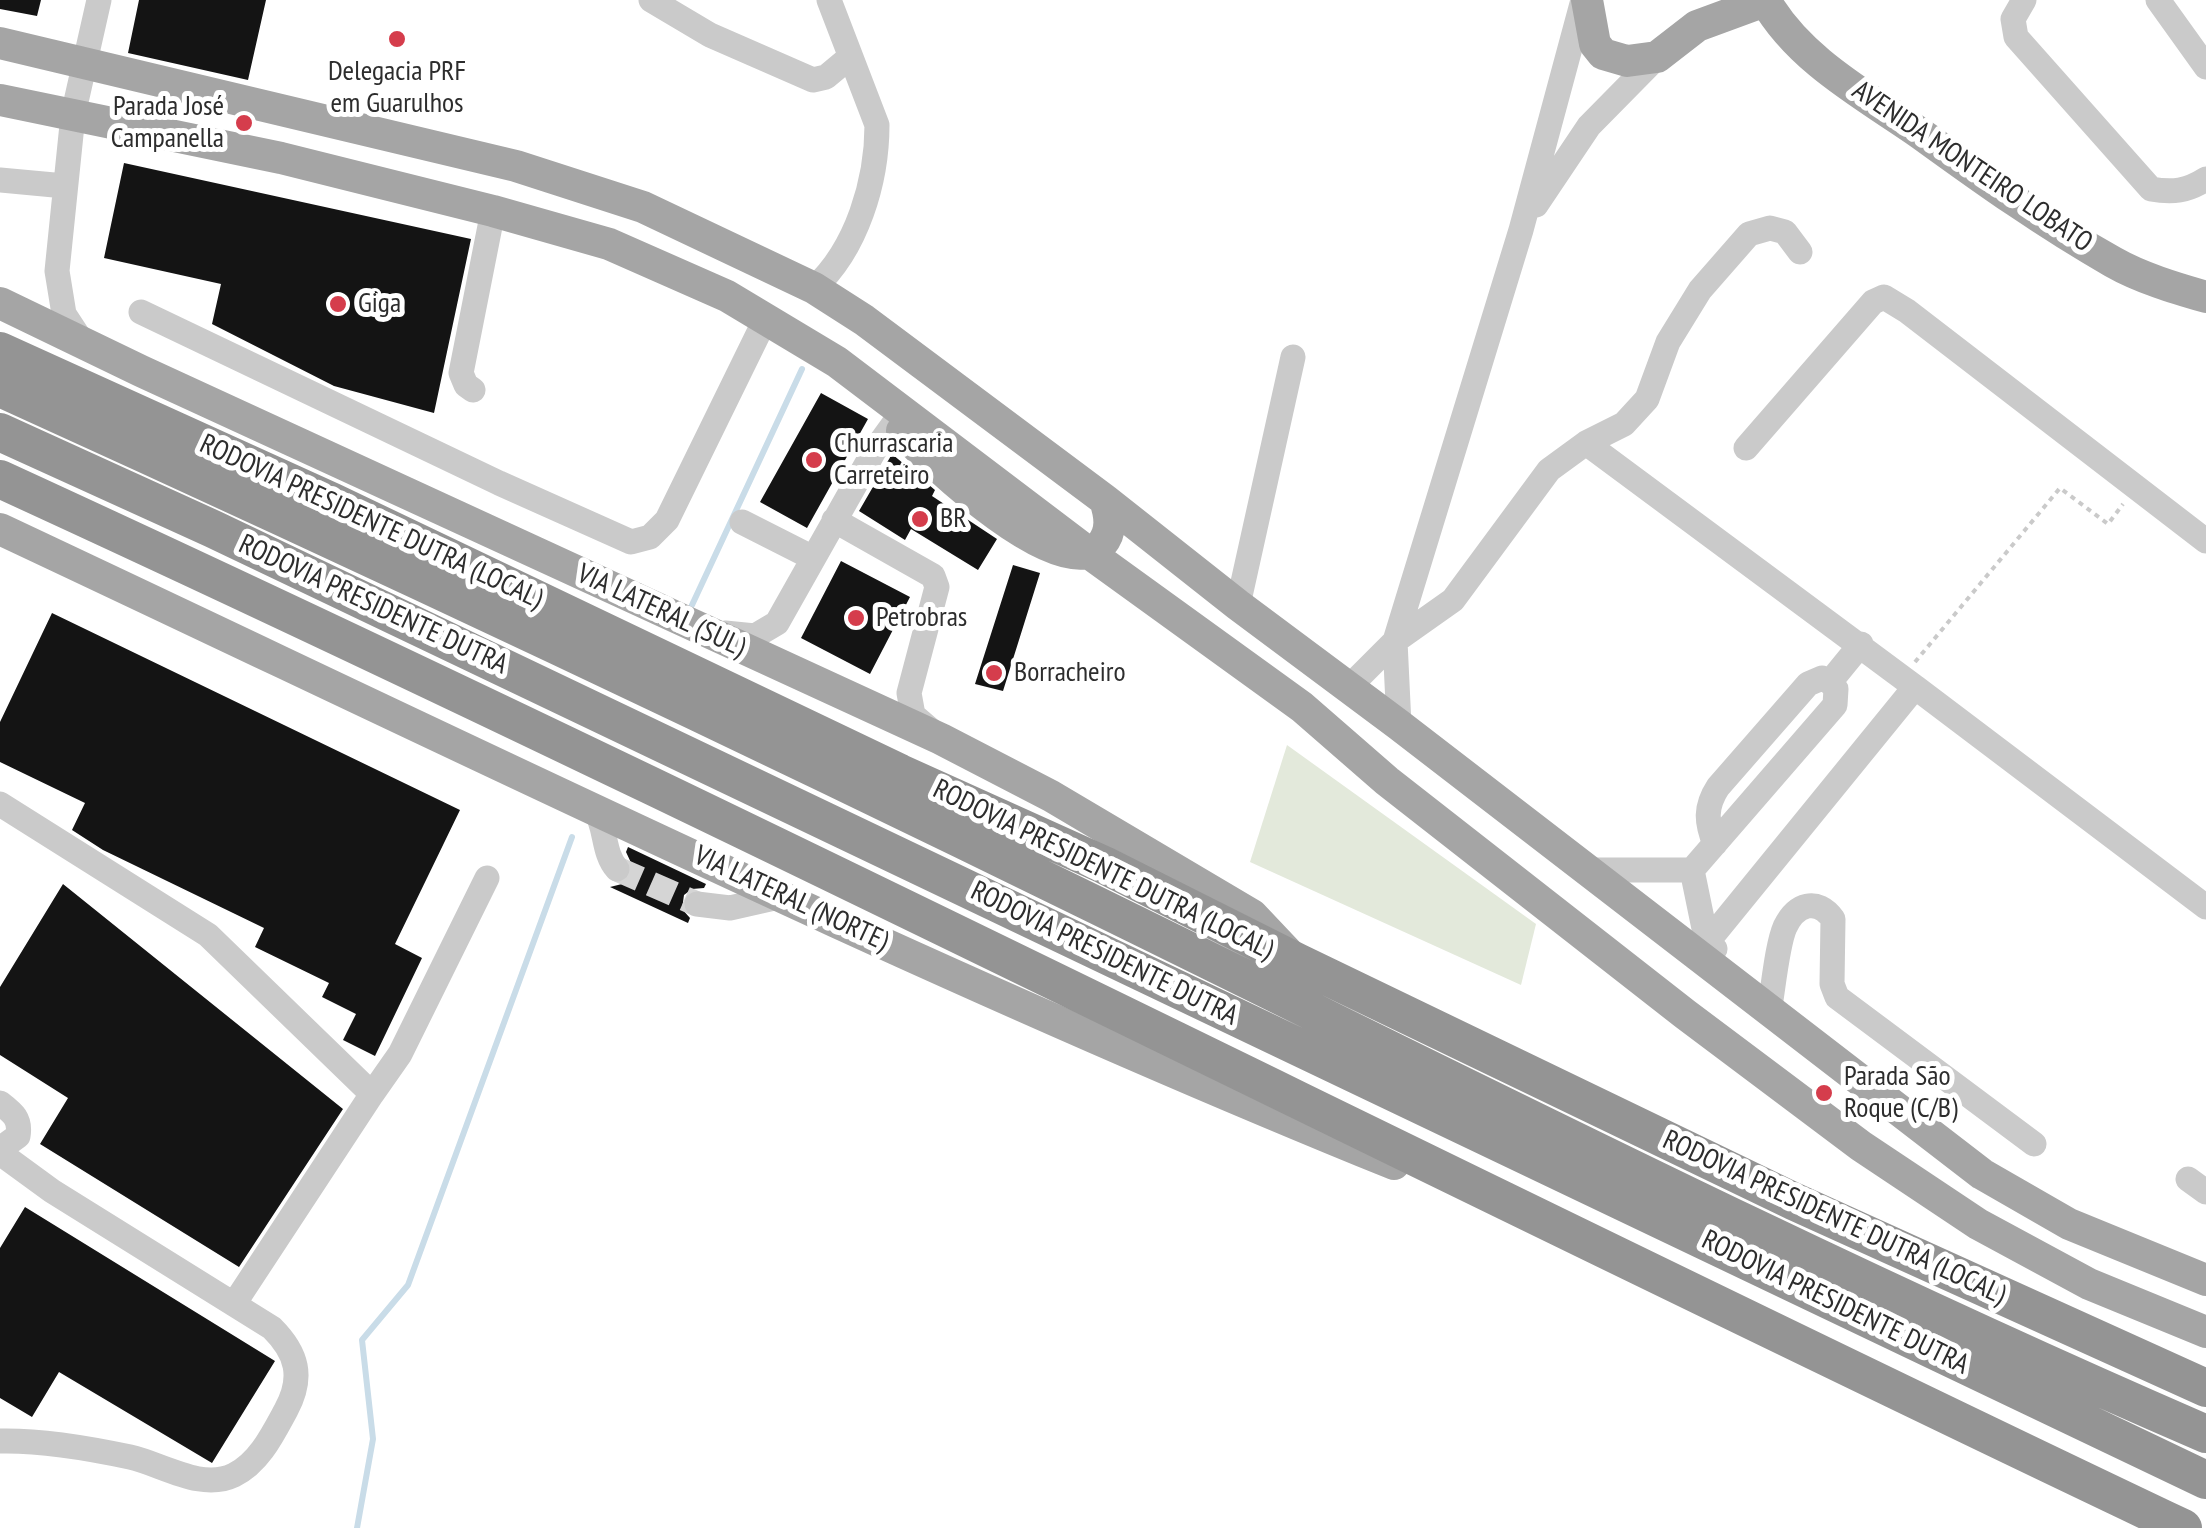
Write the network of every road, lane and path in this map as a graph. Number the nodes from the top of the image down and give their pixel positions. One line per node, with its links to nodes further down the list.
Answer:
1 (99, 0): 13 (street)
2 (651, 0): 11 (street)
3 (829, 0): 11 (street)
4 (1585, 0): 12 (main road); 21 (street)
5 (1719, 0): 9 (main road)
6 (2024, 0): 17 (street)
7 (2158, 0): 14 (street)
8 (1765, 1): 9 (main road); 26 (main road, AVENIDA MONTEIRO LOBATO)
9 (1697, 26): 12 (main road)
10 (0, 43): 13 (main road)
11 (850, 57): 25 (street)
12 (1656, 57): 21 (street)
13 (83, 61): 16 (street); 25 (main road)
14 (2206, 67)
15 (0, 100): 16 (main road)
16 (73, 115): 19 (street); 20 (main road)
17 (2206, 179)
18 (0, 180): 19 (street)
19 (65, 186): 23 (street)
20 (494, 210): 24 (main road); 34 (street)
21 (1520, 230): 50 (street)
22 (1800, 252): 37 (street)
23 (58, 271): 27 (street); 30 (street)
24 (705, 285): 25 (main road); 29 (main road)
25 (814, 288): 41 (main road)
26 (2206, 297)
27 (14, 309): 30 (main road, VIA LATERAL (SUL))
28 (141, 312): 29 (street)
29 (766, 318): 35 (main road)
30 (83, 343): 49 (main road, VIA LATERAL (SUL))
31 (0, 350): 67 (highway, RODOVIA PRESIDENTE DUTRA (LOCAL))
32 (1293, 357): 48 (street)
33 (0, 388): 78 (highway, RODOVIA PRESIDENTE DUTRA)
34 (472, 390)
35 (889, 409): 42 (street); 46 (main road)
36 (0, 432): 80 (highway, RODOVIA PRESIDENTE DUTRA)
37 (1586, 443): 50 (street); 51 (street)
38 (1746, 448): 40 (street)
39 (0, 478): 73 (highway, RODOVIA PRESIDENTE DUTRA)
40 (2137, 488): 45 (street); 52 (path)
41 (1105, 500): 46 (main road); 48 (main road)
42 (834, 520): 47 (street); 55 (street)
43 (742, 522): 47 (street)
44 (0, 530): 58 (main road, VIA LATERAL (NORTE))
45 (2206, 541)
46 (1089, 553): 56 (main road)
47 (812, 558): 49 (street)
48 (1238, 606): 53 (main road)
49 (700, 630): 55 (main road, VIA LATERAL (SUL))
50 (1395, 641): 53 (street); 54 (street)
51 (1860, 644): 52 (street); 61 (street)
52 (1909, 682): 65 (street); 66 (street)
53 (1348, 688): 54 (main road)
54 (1410, 735): 56 (main road); 60 (main road)
55 (940, 739): 67 (main road, VIA LATERAL (SUL))
56 (1387, 781): 76 (main road)
57 (0, 804): 69 (street)
58 (594, 808): 59 (street); 63 (main road, VIA LATERAL (NORTE))
59 (618, 869)
60 (1588, 870): 61 (street); 66 (main road)
61 (1692, 870): 66 (street)
62 (488, 878): 69 (street)
63 (783, 896): 64 (street); 73 (main road, VIA LATERAL (NORTE))
64 (697, 904)
65 (2206, 907)
66 (1701, 949): 68 (main road)
67 (1297, 962): 77 (highway, RODOVIA PRESIDENTE DUTRA (LOCAL))
68 (1770, 1003): 71 (street); 74 (main road)
69 (372, 1094): 75 (street)
70 (0, 1103): 72 (street)
71 (2034, 1144)
72 (0, 1151): 75 (street)
73 (1592, 1245): 81 (highway, RODOVIA PRESIDENTE DUTRA)
74 (2206, 1280)
75 (234, 1304): 79 (street)
76 (2206, 1332)
77 (2206, 1388)
78 (2206, 1434)
79 (0, 1442)
80 (2206, 1480)
81 (2184, 1528)

